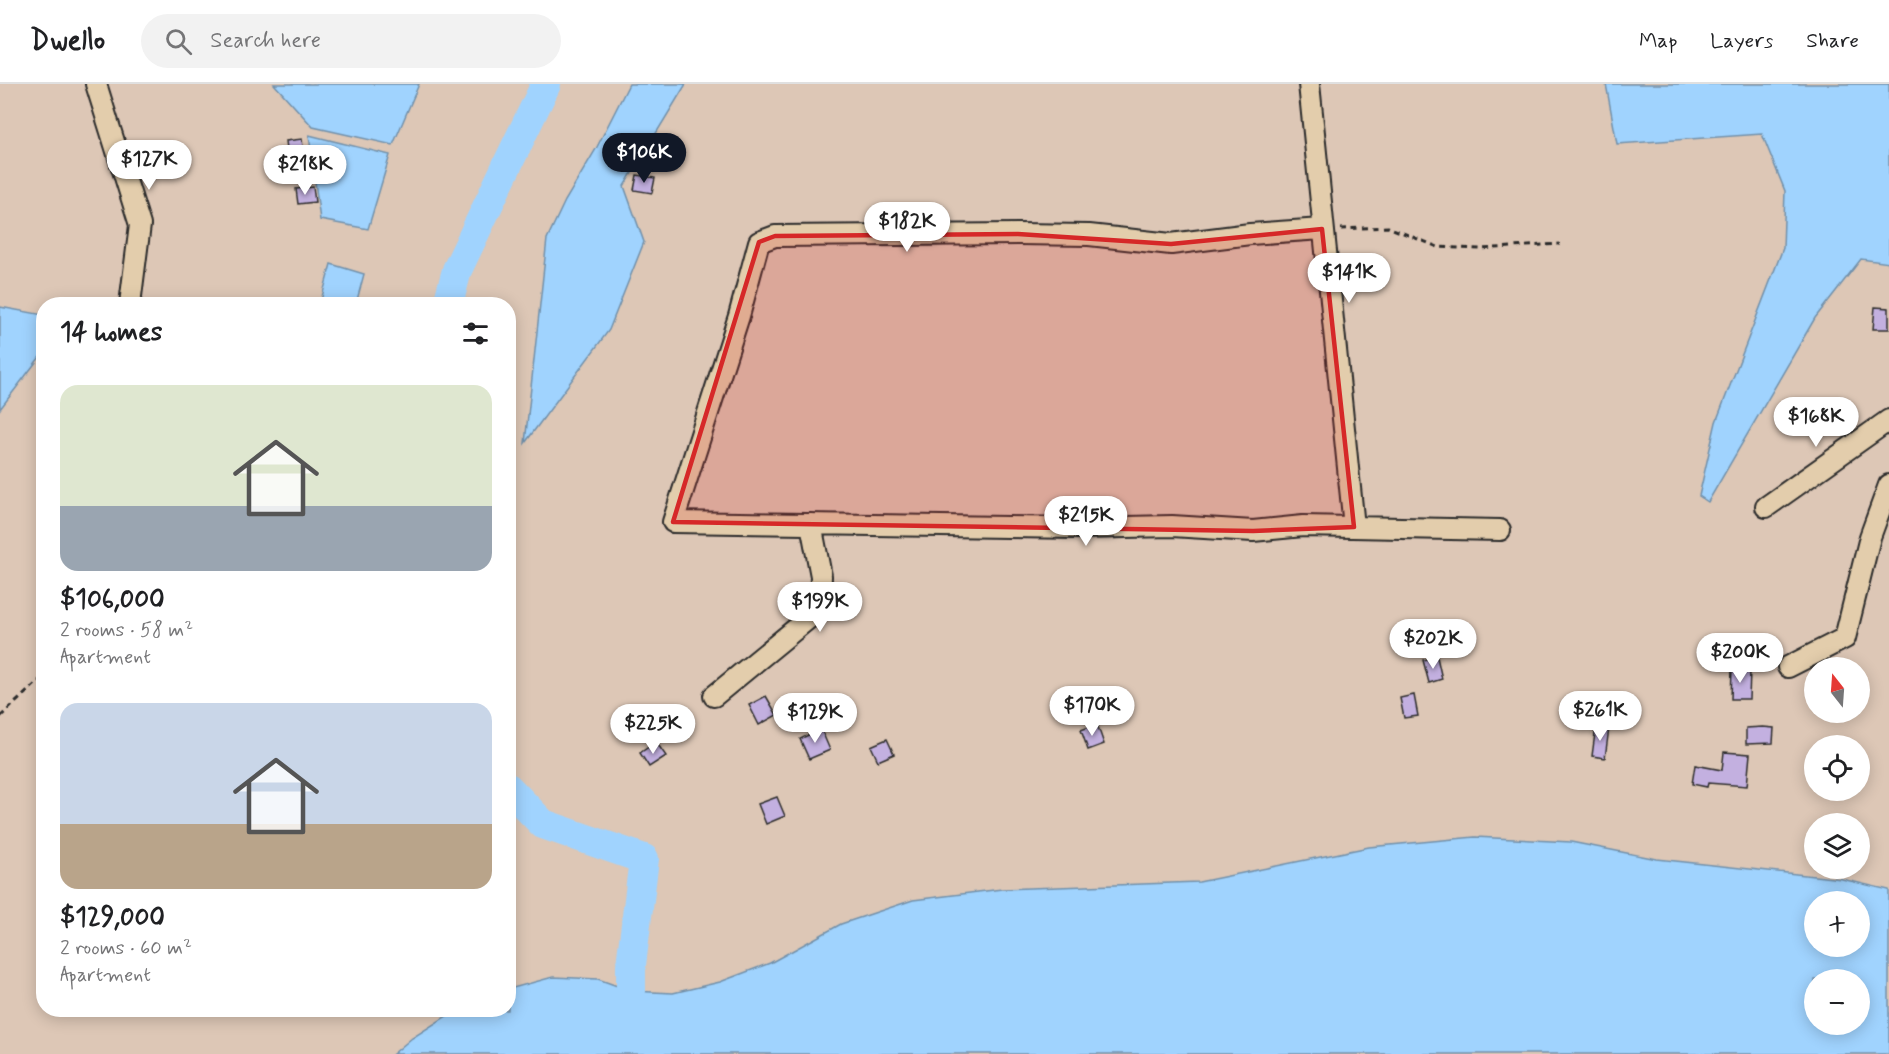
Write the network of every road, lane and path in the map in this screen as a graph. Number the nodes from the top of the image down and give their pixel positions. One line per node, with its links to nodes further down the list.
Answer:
1 (96, 84): 5 (street)
2 (1309, 84): 3 (street)
3 (1322, 229): 4 (path); 9 (street); 10 (street)
4 (1560, 244)
5 (131, 297)
6 (1889, 420): 8 (street)
7 (1889, 484): 12 (street)
8 (1766, 507)
9 (811, 524): 10 (street); 14 (street)
10 (1354, 527): 11 (street)
11 (1500, 530)
12 (1788, 667)
13 (36, 683): 15 (path)
14 (714, 696)
15 (0, 717)

